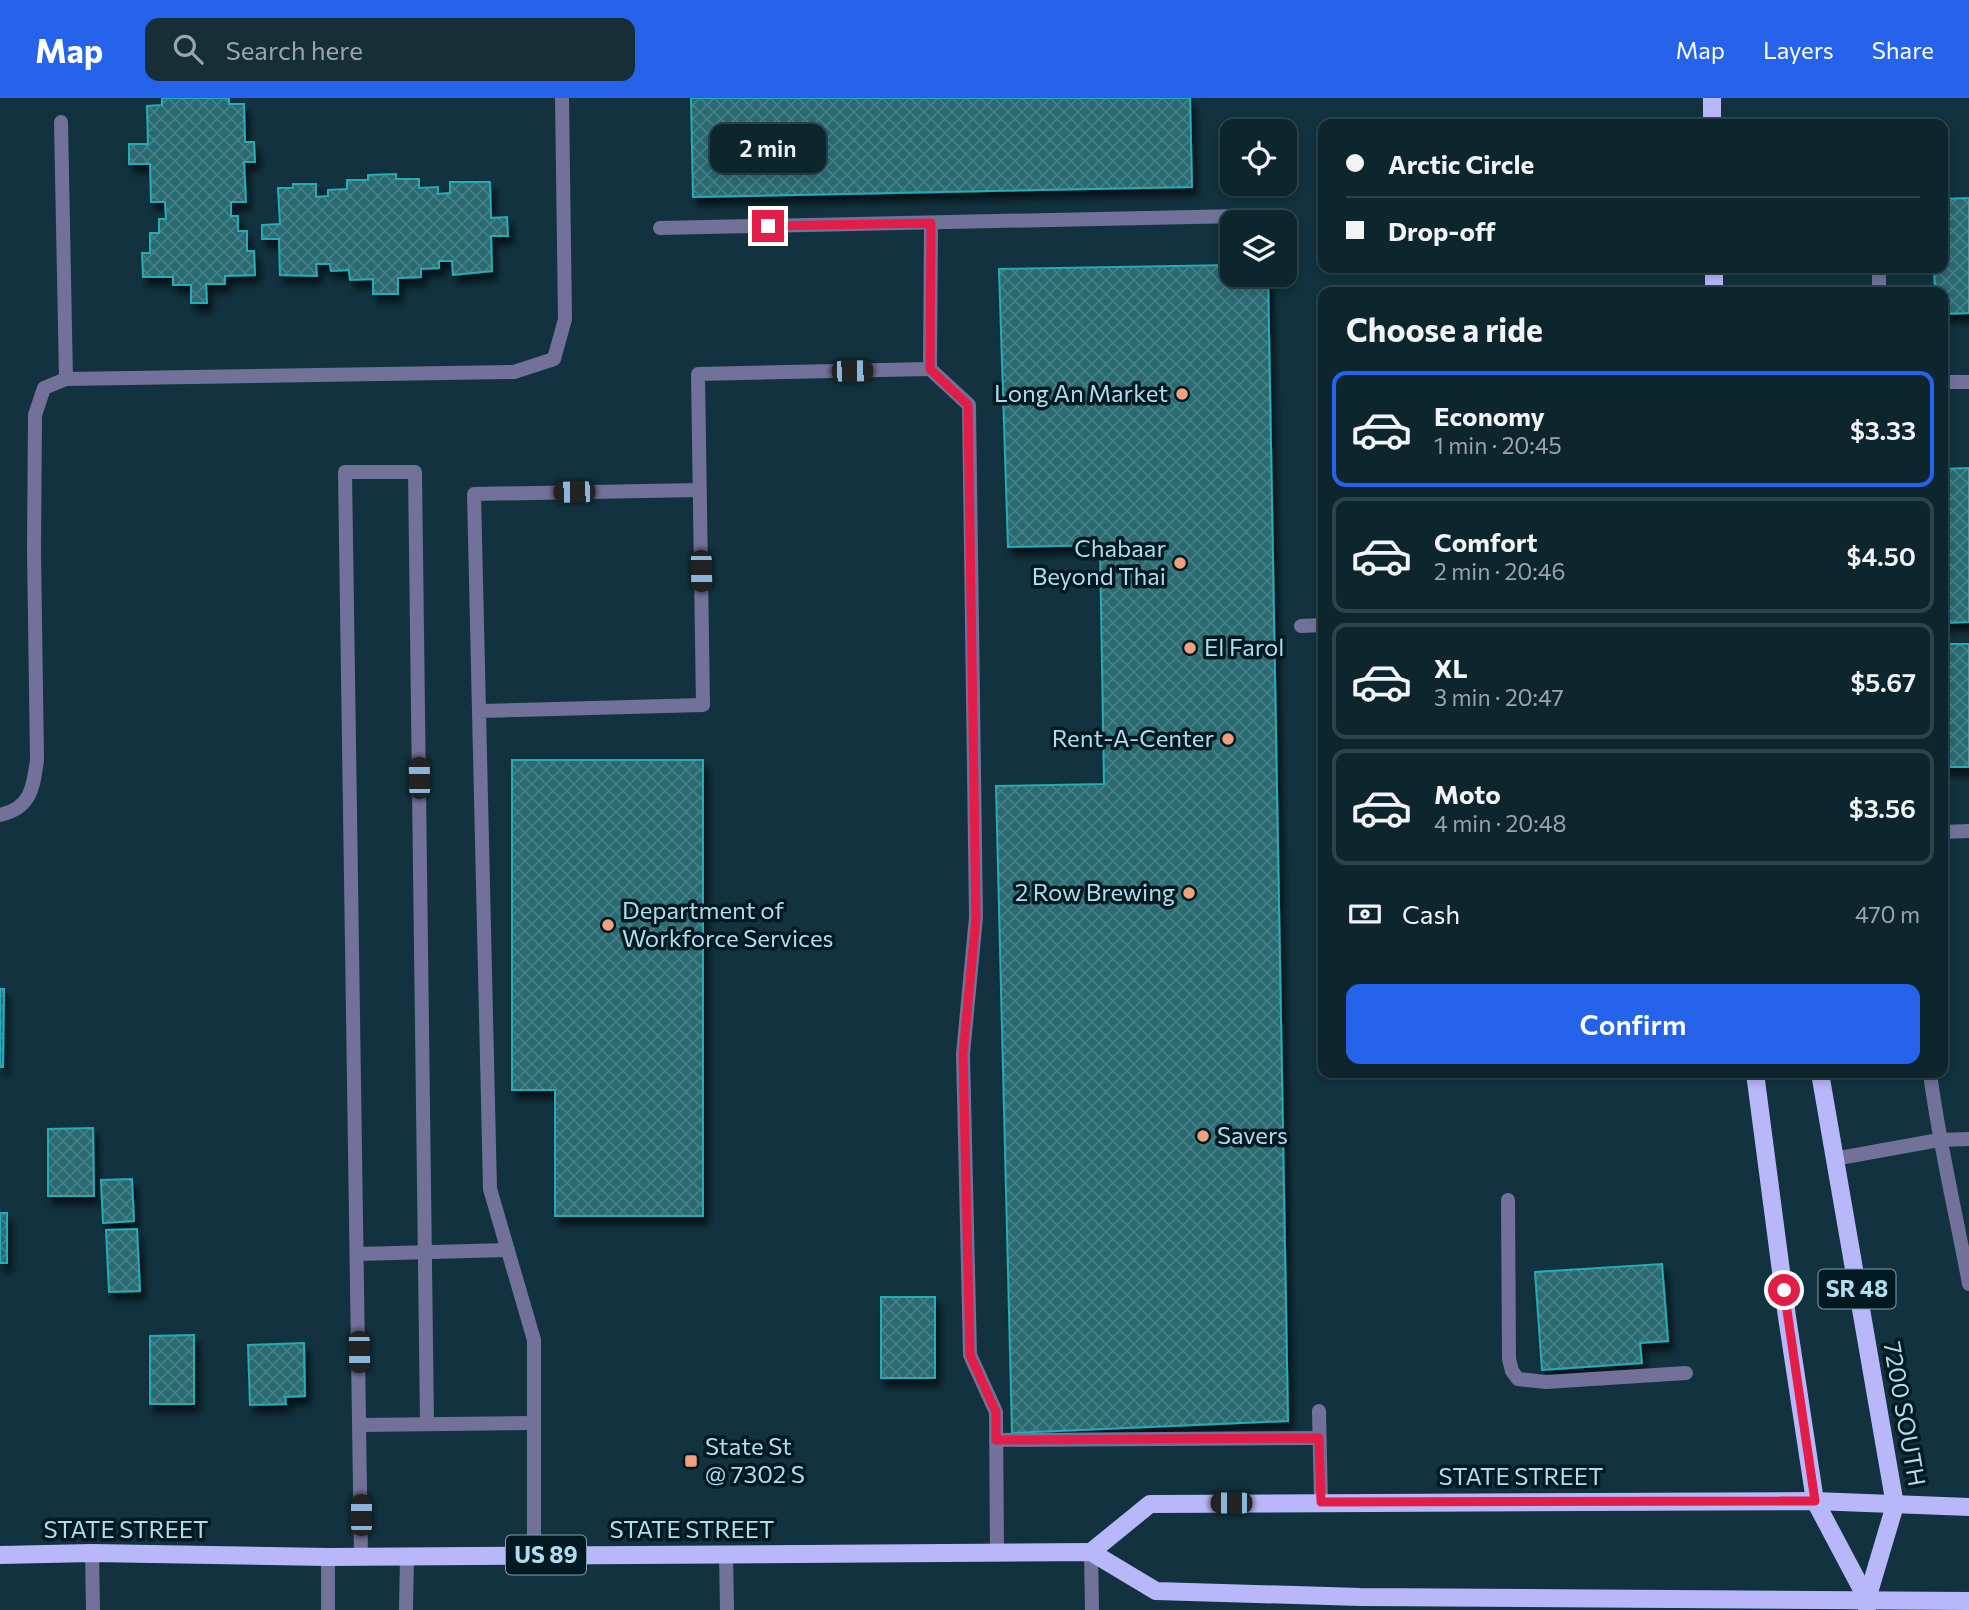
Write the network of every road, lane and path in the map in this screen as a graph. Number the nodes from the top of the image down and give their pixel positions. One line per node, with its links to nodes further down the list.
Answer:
1 (562, 98): 9 (street)
2 (1712, 98): 3 (main road)
3 (1712, 119)
4 (61, 122): 9 (street)
5 (1220, 216): 6 (street)
6 (931, 223): 7 (street); 8 (street)
7 (660, 228)
8 (930, 369): 12 (street); 36 (street)
9 (66, 379): 16 (street)
10 (1948, 382): 11 (street)
11 (1969, 382)
12 (699, 490): 15 (street); 15 (street)
13 (1318, 625): 14 (street)
14 (1301, 626)
15 (479, 711): 26 (street)
16 (0, 815)
17 (1969, 831): 18 (street)
18 (1948, 832)
19 (1756, 1078): 37 (main road, SR 48)
20 (1821, 1078): 24 (main road, 7200 SOUTH / SR 48)
21 (1931, 1078): 23 (street)
22 (1969, 1139): 23 (street)
23 (1939, 1140): 24 (street); 29 (street)
24 (1834, 1159): 39 (main road, 7200 SOUTH / SR 48)
25 (1508, 1200): 30 (street)
26 (508, 1250): 27 (street); 33 (street)
27 (426, 1252): 28 (street); 28 (street); 32 (street)
28 (357, 1254): 34 (street)
29 (1969, 1284)
30 (1686, 1373)
31 (1319, 1411): 35 (street)
32 (427, 1423): 33 (street); 34 (street)
33 (534, 1423): 46 (street)
34 (360, 1425): 49 (street)
35 (1319, 1438): 36 (street); 38 (street)
36 (996, 1440): 43 (street)
37 (1815, 1501): 38 (main road, STATE STREET); 39 (main road, STATE STREET); 53 (main road, SR 48)
38 (1321, 1502): 41 (main road, STATE STREET)
39 (1895, 1505): 40 (main road, STATE STREET); 53 (main road, 7200 SOUTH / SR 48)
40 (1969, 1507)
41 (1091, 1552): 43 (main road, STATE STREET / US 89); 51 (main road); 58 (street)
42 (92, 1553): 45 (main road, STATE STREET / US 89); 48 (main road, STATE STREET / US 89); 54 (street)
43 (997, 1553): 44 (main road, STATE STREET / US 89)
44 (726, 1554): 46 (main road, STATE STREET / US 89); 57 (street)
45 (0, 1555)
46 (534, 1555): 47 (main road, STATE STREET / US 89)
47 (407, 1556): 49 (main road, STATE STREET / US 89); 56 (street)
48 (328, 1557): 49 (main road, STATE STREET / US 89); 55 (street)
49 (361, 1557)
50 (1969, 1601): 53 (main road)
51 (1359, 1603): 52 (main road)
52 (1423, 1604): 53 (main road)
53 (1867, 1604)
54 (93, 1610)
55 (328, 1610)
56 (406, 1610)
57 (727, 1610)
58 (1092, 1610)

